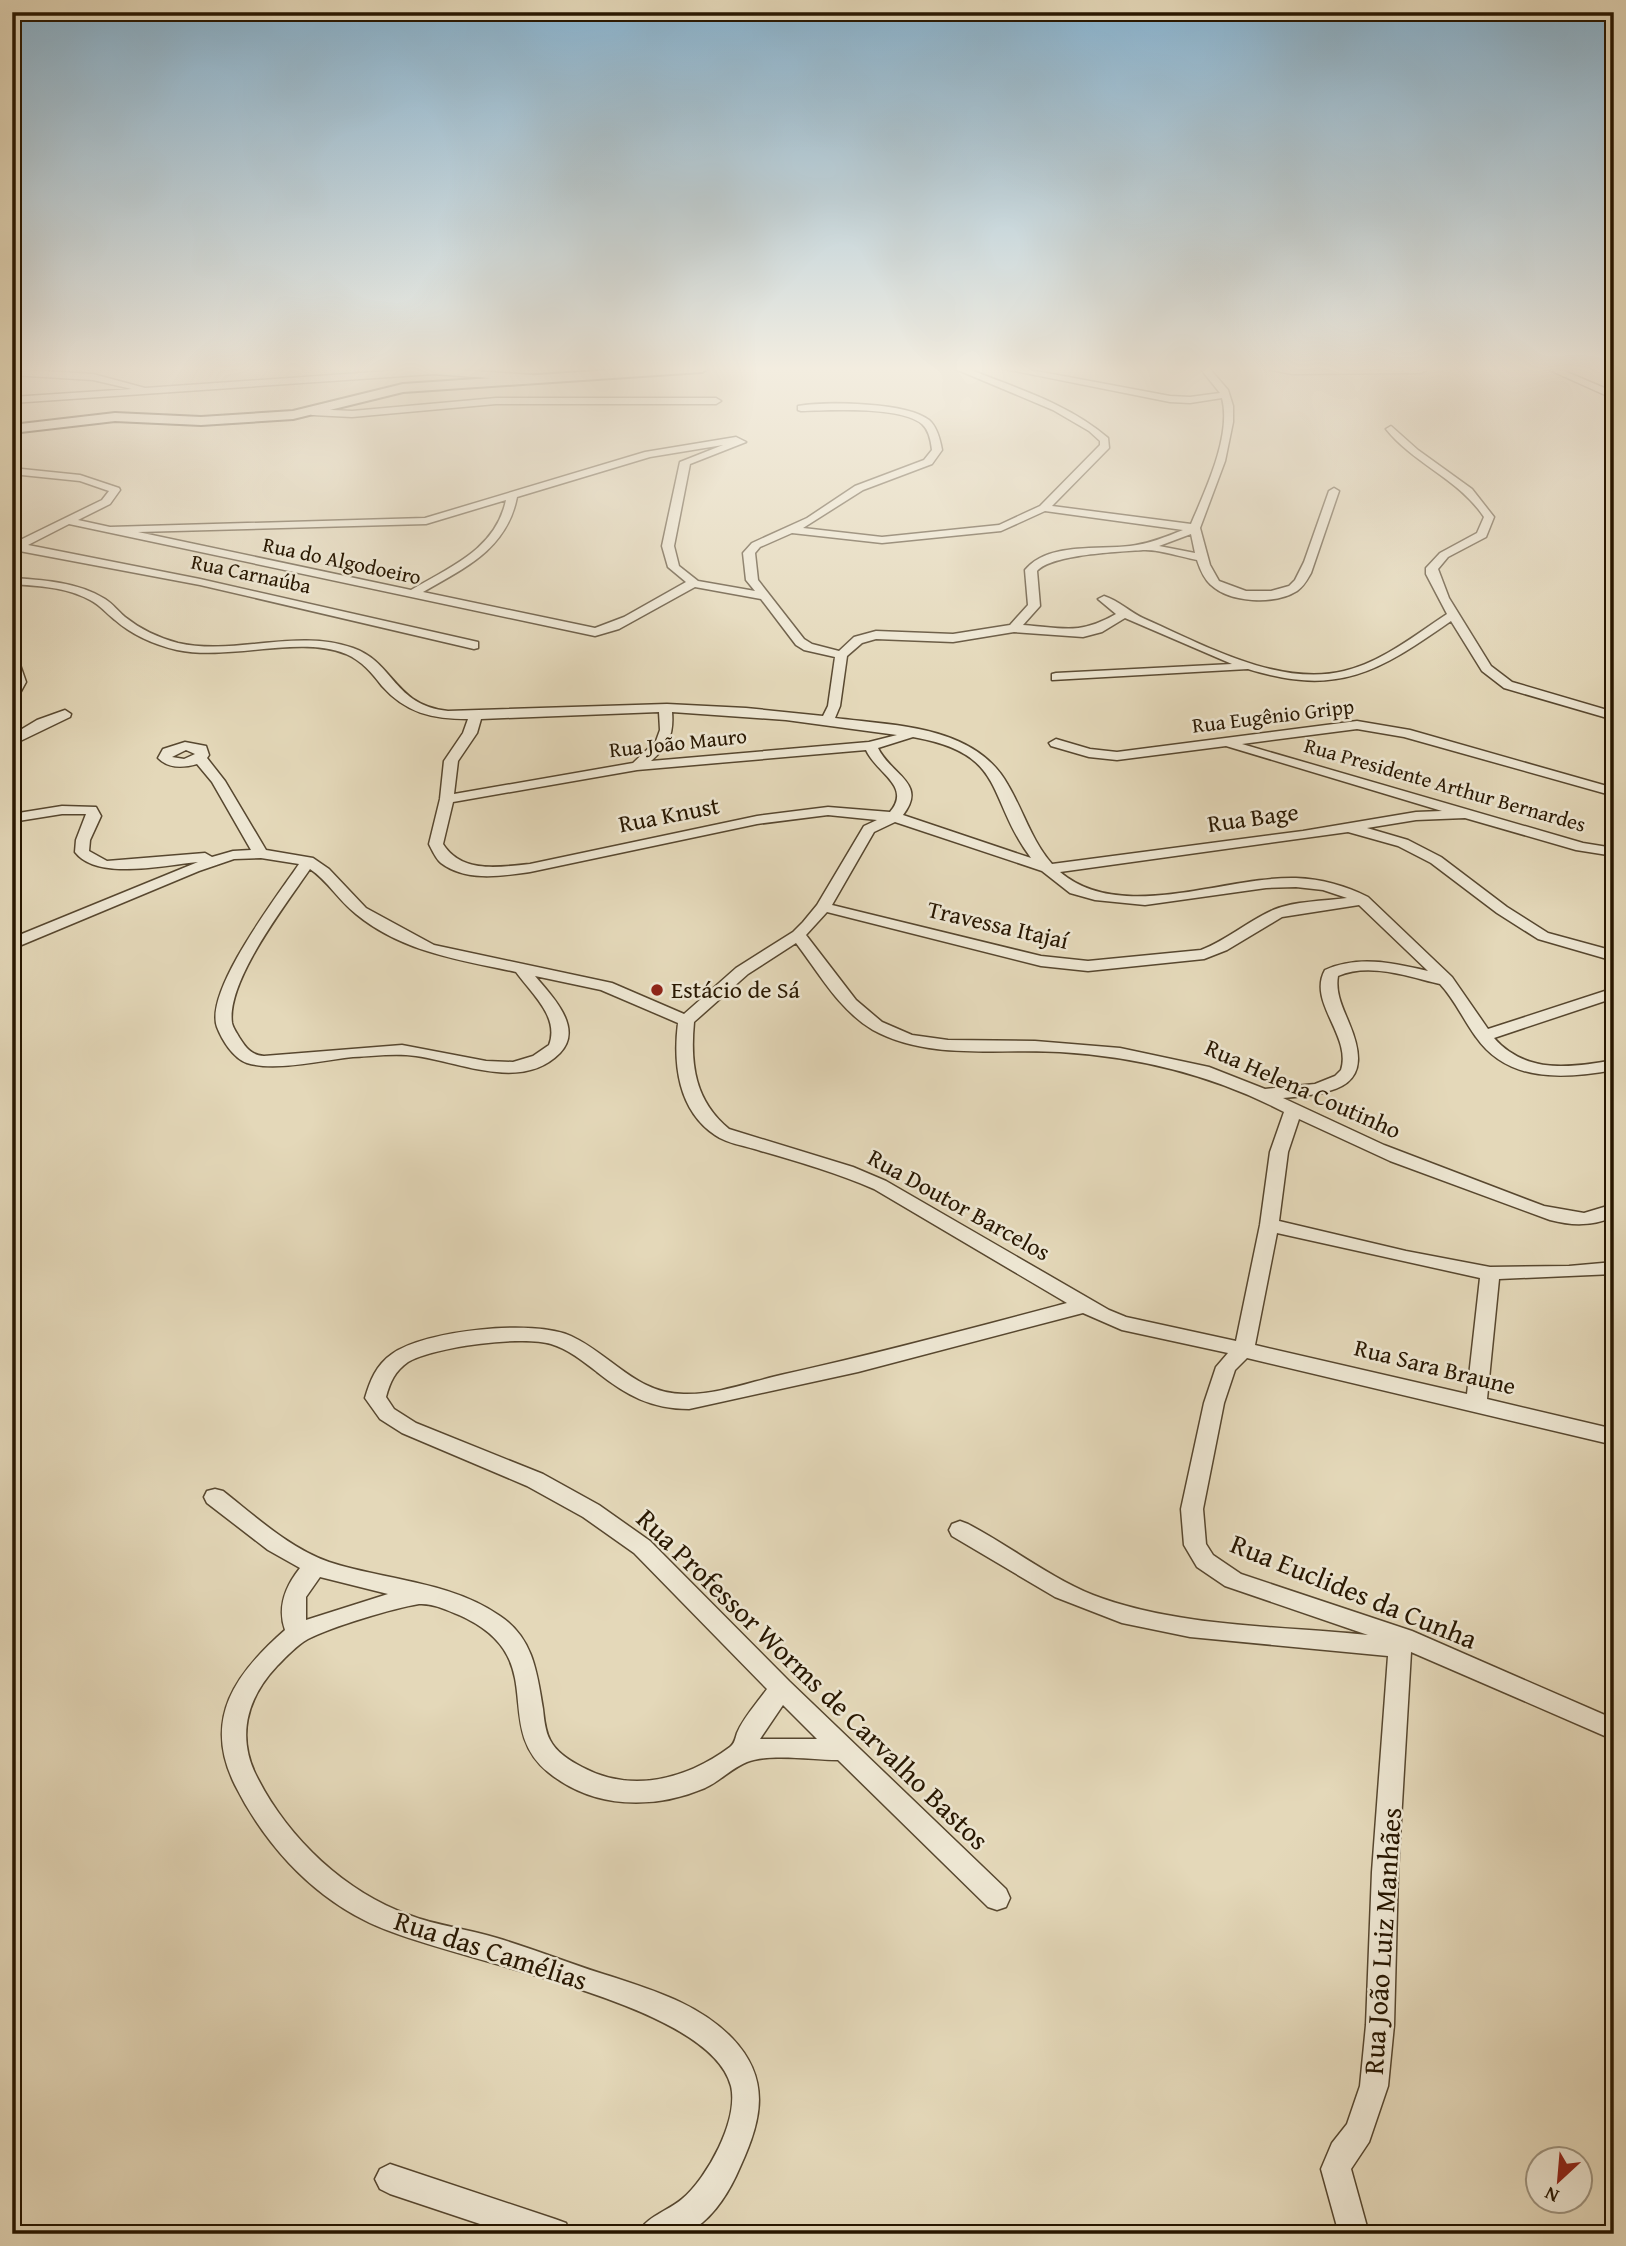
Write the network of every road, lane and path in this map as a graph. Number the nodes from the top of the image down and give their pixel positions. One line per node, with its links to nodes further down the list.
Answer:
1 (26, 473): 11 (street)
2 (586, 473): 9 (street)
3 (681, 473): 19 (street)
4 (899, 473): 13 (street)
5 (1079, 473): 10 (street)
6 (1216, 473): 12 (street)
7 (1444, 473): 25 (street)
8 (1334, 491): 17 (street)
9 (512, 495): 14 (street); 21 (street)
10 (1044, 508): 12 (street); 13 (street)
11 (68, 522): 14 (street, Rua do Algodoeiro); 15 (street)
12 (1195, 528): 16 (street); 17 (street)
13 (788, 529): 22 (street)
14 (108, 530): 21 (street, Rua do Algodoeiro)
15 (15, 547): 28 (street, Rua Carnaúba)
16 (1144, 547): 17 (street); 27 (street)
17 (1202, 558)
18 (12, 581): 26 (street)
19 (694, 583): 21 (street, Rua do Algodoeiro); 22 (street)
20 (12, 593): 26 (street)
21 (410, 595)
22 (763, 596): 29 (street)
23 (1104, 599): 24 (street)
24 (1122, 615): 27 (street); 31 (street)
25 (1452, 615): 31 (street); 36 (street)
26 (120, 619): 37 (street)
27 (1014, 628): 29 (street)
28 (474, 645)
29 (841, 655): 38 (street)
30 (12, 659): 33 (street)
31 (1250, 667): 32 (street)
32 (1056, 677)
33 (12, 695)
34 (665, 709): 37 (street); 38 (street); 45 (street)
35 (65, 714): 40 (street)
36 (1614, 716)
37 (475, 717): 47 (street, Rua Knust)
38 (828, 720): 39 (street)
39 (914, 734): 43 (street, Rua João Mauro); 56 (street)
40 (12, 741)
41 (1056, 743): 42 (street, Rua Eugênio Gripp)
42 (1226, 743): 46 (street, Rua Eugênio Gripp); 48 (street, Rua Presidente Arthur Bernardes)
43 (870, 746): 45 (street, Rua João Mauro); 49 (street)
44 (200, 758): 53 (street)
45 (637, 766): 47 (street, Rua João Mauro)
46 (1614, 792)
47 (447, 799): 49 (street, Rua Knust)
48 (1463, 814): 51 (street, Rua Bage); 52 (street, Rua Presidente Arthur Bernardes)
49 (894, 817): 56 (street, Rua Knust); 58 (street)
50 (12, 818): 54 (street)
51 (1348, 827): 56 (street, Rua Bage); 61 (street)
52 (1614, 852)
53 (261, 854): 54 (street); 55 (street)
54 (233, 855): 60 (street)
55 (308, 861): 62 (street); 62 (street)
56 (1050, 869): 57 (street)
57 (1363, 900): 58 (street, Travessa Itajaí); 63 (street)
58 (824, 907): 59 (street)
59 (798, 935): 65 (street); 68 (street, Rua Helena Coutinho)
60 (12, 944)
61 (1614, 956)
62 (523, 970): 65 (street)
63 (1446, 980): 66 (street); 68 (street)
64 (1614, 993): 66 (street)
65 (686, 1021): 74 (street, Rua Doutor Barcelos)
66 (1483, 1035): 67 (street)
67 (1614, 1065)
68 (1265, 1094): 69 (street, Rua Helena Coutinho)
69 (1293, 1110): 70 (street, Rua Helena Coutinho); 71 (street)
70 (1614, 1210)
71 (1269, 1225): 73 (street); 75 (street)
72 (1614, 1268): 73 (street)
73 (1490, 1273): 76 (street)
74 (1086, 1305): 75 (street, Rua Sara Braune); 84 (street, Rua Professor Worms de Carvalho Bastos)
75 (1244, 1349): 76 (street, Rua Sara Braune); 83 (street, Rua Euclides da Cunha)
76 (1476, 1404): 77 (street, Rua Sara Braune)
77 (1614, 1437)
78 (215, 1497): 80 (street)
79 (960, 1530): 83 (street)
80 (316, 1566): 81 (street); 82 (street)
81 (420, 1595): 82 (street, Rua das Camélias); 87 (street)
82 (298, 1633): 91 (street, Rua das Camélias)
83 (1402, 1643): 85 (street, Rua Euclides da Cunha); 92 (street, Rua João Luiz Manhães)
84 (781, 1688): 86 (street, Rua Professor Worms de Carvalho Bastos); 87 (street)
85 (1614, 1730)
86 (845, 1749): 87 (street); 88 (street, Rua Professor Worms de Carvalho Bastos)
87 (743, 1752)
88 (997, 1898)
89 (390, 2179): 90 (street)
90 (555, 2234)
91 (653, 2234)
92 (1353, 2234)

